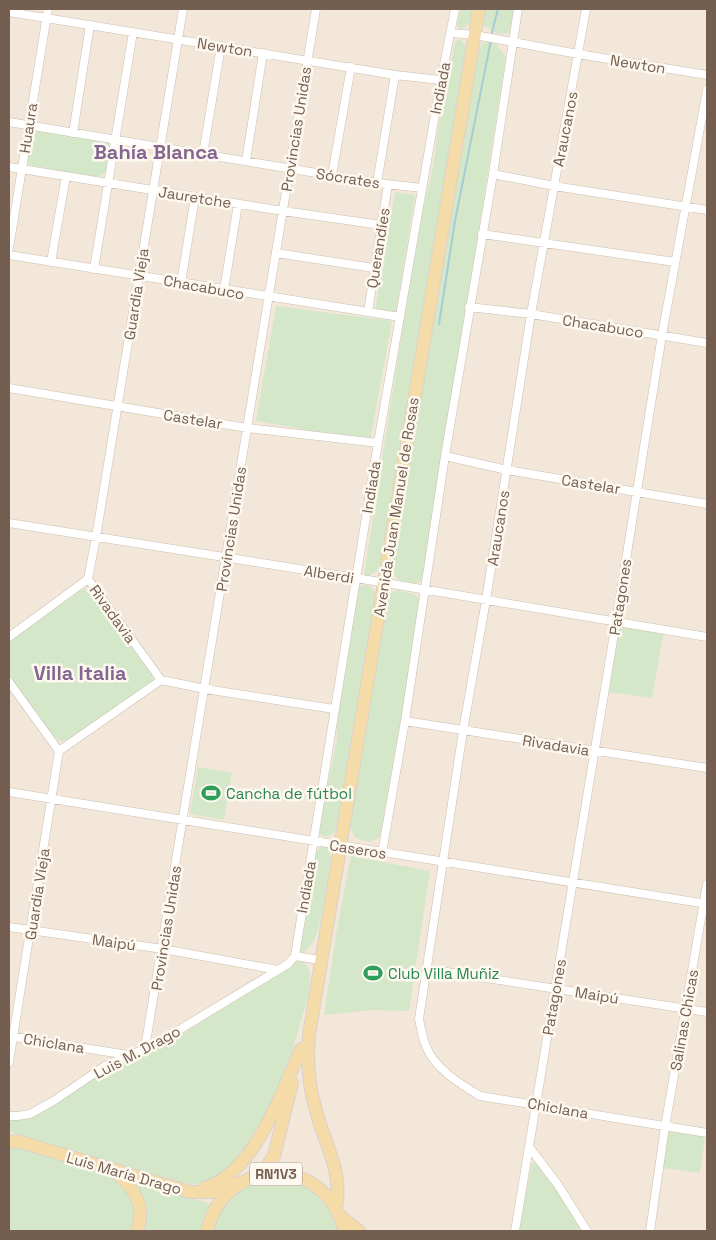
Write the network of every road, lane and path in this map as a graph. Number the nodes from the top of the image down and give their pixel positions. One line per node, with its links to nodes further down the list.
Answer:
1 (48, 9): 9 (street, Huaura)
2 (182, 9): 14 (street, Guardia Vieja)
3 (316, 9): 19 (street, Provincias Unidas)
4 (455, 9): 12 (street, Indiada)
5 (479, 9): 13 (main road, Avenida Juan Manuel de Rosas)
6 (518, 9): 15 (street)
7 (586, 9): 18 (street, Araucanos)
8 (9, 12): 9 (street, Newton)
9 (46, 18): 10 (street, Newton); 26 (street, Huaura)
10 (90, 25): 11 (street, Newton); 27 (street)
11 (133, 32): 14 (street, Newton); 28 (street)
12 (451, 33): 13 (street, Newton); 23 (street, Indiada)
13 (475, 35): 15 (street, Newton); 82 (main road, Avenida Juan Manuel de Rosas)
14 (178, 40): 16 (street, Newton); 29 (street, Guardia Vieja)
15 (513, 41): 18 (street, Newton); 35 (street)
16 (221, 46): 17 (street, Newton); 30 (street)
17 (263, 53): 19 (street, Newton); 31 (street)
18 (578, 54): 22 (street, Newton); 41 (street, Araucanos)
19 (308, 60): 20 (street, Newton); 33 (street, Provincias Unidas)
20 (351, 67): 21 (street, Newton); 36 (street)
21 (395, 75): 23 (street, Newton); 39 (street)
22 (707, 75)
23 (441, 80): 42 (street, Indiada)
24 (707, 90): 46 (street, Patagones)
25 (9, 122): 26 (street, Sócrates)
26 (29, 125): 27 (street, Sócrates); 34 (street, Huaura)
27 (73, 133): 28 (street, Sócrates)
28 (116, 139): 29 (street, Sócrates); 38 (street)
29 (160, 147): 30 (street, Sócrates); 43 (street, Guardia Vieja)
30 (203, 154): 31 (street, Sócrates)
31 (246, 161): 33 (street, Sócrates)
32 (9, 167): 34 (street, Jauretche)
33 (290, 168): 36 (street, Sócrates); 48 (street, Provincias Unidas)
34 (22, 169): 37 (street, Jauretche); 52 (street, Huaura)
35 (493, 174): 41 (street); 50 (street)
36 (332, 175): 39 (street, Sócrates)
37 (66, 176): 38 (street, Jauretche); 55 (street)
38 (108, 183): 43 (street, Jauretche); 58 (street)
39 (377, 183): 40 (street, Sócrates)
40 (388, 184): 42 (street, Sócrates); 49 (street, Querandíes)
41 (554, 186): 46 (street); 51 (street, Araucanos)
42 (422, 188): 66 (street, Indiada)
43 (153, 190): 44 (street, Jauretche); 59 (street, Guardia Vieja)
44 (195, 197): 45 (street, Jauretche); 60 (street)
45 (238, 204): 48 (street, Jauretche); 61 (street)
46 (685, 207): 47 (street); 56 (street, Patagones)
47 (707, 210)
48 (283, 211): 49 (street, Jauretche); 53 (street, Provincias Unidas)
49 (381, 225): 57 (street, Querandíes)
50 (482, 234): 51 (street); 63 (street)
51 (544, 243): 56 (street); 65 (street, Araucanos)
52 (9, 248)
53 (276, 253): 57 (street); 62 (street, Provincias Unidas)
54 (9, 255): 55 (street, Chacabuco)
55 (51, 262): 58 (street, Chacabuco)
56 (675, 262): 67 (street, Patagones)
57 (374, 268): 64 (street, Querandíes)
58 (94, 269): 59 (street, Chacabuco)
59 (139, 276): 60 (street, Chacabuco); 70 (street, Guardia Vieja)
60 (181, 283): 61 (street, Chacabuco)
61 (224, 290): 62 (street, Chacabuco)
62 (269, 298): 64 (street, Chacabuco); 71 (street, Provincias Unidas)
63 (469, 307): 65 (street, Chacabuco); 73 (street)
64 (368, 312): 66 (street, Chacabuco)
65 (531, 314): 67 (street, Chacabuco); 74 (street, Araucanos)
66 (400, 318): 72 (street, Indiada)
67 (662, 335): 68 (street, Chacabuco); 75 (street, Patagones)
68 (707, 343)
69 (9, 388): 70 (street, Castelar)
70 (118, 406): 71 (street, Castelar); 78 (street, Guardia Vieja)
71 (248, 428): 72 (street, Castelar); 79 (street, Provincias Unidas)
72 (378, 443): 80 (street, Indiada)
73 (445, 456): 74 (street, Castelar); 83 (street)
74 (507, 470): 75 (street, Castelar); 84 (street, Araucanos)
75 (637, 491): 76 (street, Castelar); 85 (street, Patagones)
76 (707, 504)
77 (9, 523): 78 (street, Alberdi)
78 (96, 537): 79 (street, Alberdi); 81 (street, Guardia Vieja)
79 (226, 558): 80 (street, Alberdi); 90 (street, Provincias Unidas)
80 (356, 578): 82 (street, Alberdi); 91 (street, Indiada)
81 (88, 579): 86 (street, Rivadavia); 88 (street, Rivadavia)
82 (384, 583): 83 (street, Alberdi); 101 (main road, Avenida Juan Manuel de Rosas)
83 (426, 590): 84 (street, Alberdi); 92 (street)
84 (486, 600): 85 (street, Alberdi); 93 (street, Araucanos)
85 (616, 622): 87 (street, Alberdi); 95 (street, Patagones)
86 (9, 636)
87 (707, 637)
88 (161, 680): 90 (street); 94 (street)
89 (9, 682): 94 (street)
90 (205, 689): 91 (street); 99 (street, Provincias Unidas)
91 (334, 709): 100 (street, Indiada)
92 (405, 721): 93 (street, Rivadavia); 102 (street)
93 (463, 731): 95 (street, Rivadavia); 103 (street, Araucanos)
94 (59, 751): 98 (street, Guardia Vieja)
95 (594, 751): 96 (street, Rivadavia); 104 (street, Patagones)
96 (707, 768)
97 (9, 792): 98 (street, Caseros)
98 (52, 800): 99 (street, Caseros); 108 (street, Guardia Vieja)
99 (183, 820): 100 (street, Caseros); 109 (street, Provincias Unidas)
100 (313, 842): 101 (street, Caseros); 110 (street, Indiada)
101 (340, 846): 102 (street, Caseros); 111 (main road, Avenida Juan Manuel de Rosas)
102 (382, 852): 103 (street, Caseros)
103 (443, 862): 104 (street, Caseros); 112 (street, Araucanos)
104 (572, 881): 106 (street, Caseros); 114 (street, Patagones)
105 (707, 884): 106 (street, Salinas Chicas)
106 (706, 903): 116 (street, Salinas Chicas)
107 (9, 928): 108 (street, Maipú)
108 (31, 931): 109 (street, Maipú); 118 (street, Guardia Vieja)
109 (162, 949): 113 (street, Maipú); 119 (street, Provincias Unidas)
110 (295, 956): 111 (street); 113 (street, Luis M. Drago)
111 (320, 960): 115 (main road, Avenida Juan Manuel de Rosas)
112 (427, 969): 114 (street, Maipú); 120 (street, Araucanos)
113 (278, 970): 119 (street, Luis M. Drago)
114 (556, 988): 116 (street, Maipú); 124 (street, Patagones)
115 (313, 1004): 121 (main road, Avenida Juan Manuel de Rosas); 134 (main road, Avenida Juan Manuel de Rosas)
116 (686, 1008): 117 (street, Maipú); 126 (street, Salinas Chicas)
117 (707, 1012)
118 (11, 1036): 122 (street, Chiclana); 123 (street, Guardia Vieja)
119 (145, 1048): 122 (street, Luis M. Drago)
120 (426, 1048): 124 (street, Chiclana)
121 (301, 1049): 131 (main road, Avenida Juan Manuel de Rosas); 133 (main road)
122 (130, 1055): 125 (street, Luis M. Drago)
123 (9, 1062)
124 (536, 1104): 126 (street, Chiclana); 129 (street, Patagones)
125 (9, 1116)
126 (665, 1127): 127 (street, Chiclana); 141 (street, Salinas Chicas)
127 (707, 1133)
128 (11, 1140): 130 (main road, Luis María Drago)
129 (530, 1148): 139 (street, Patagones); 140 (street)
130 (111, 1170): 133 (main road, Luis María Drago); 135 (main road)
131 (254, 1177): 132 (main road, RN1V3); 134 (main road, RN1V3)
132 (240, 1183): 133 (main road, Luis María Drago); 136 (main road, RN1V3)
133 (179, 1190)
134 (337, 1211): 137 (main road, RN1V3); 138 (main road, RN1V3)
135 (137, 1231)
136 (208, 1231)
137 (344, 1231)
138 (359, 1231)
139 (515, 1231)
140 (587, 1231)
141 (650, 1231)

